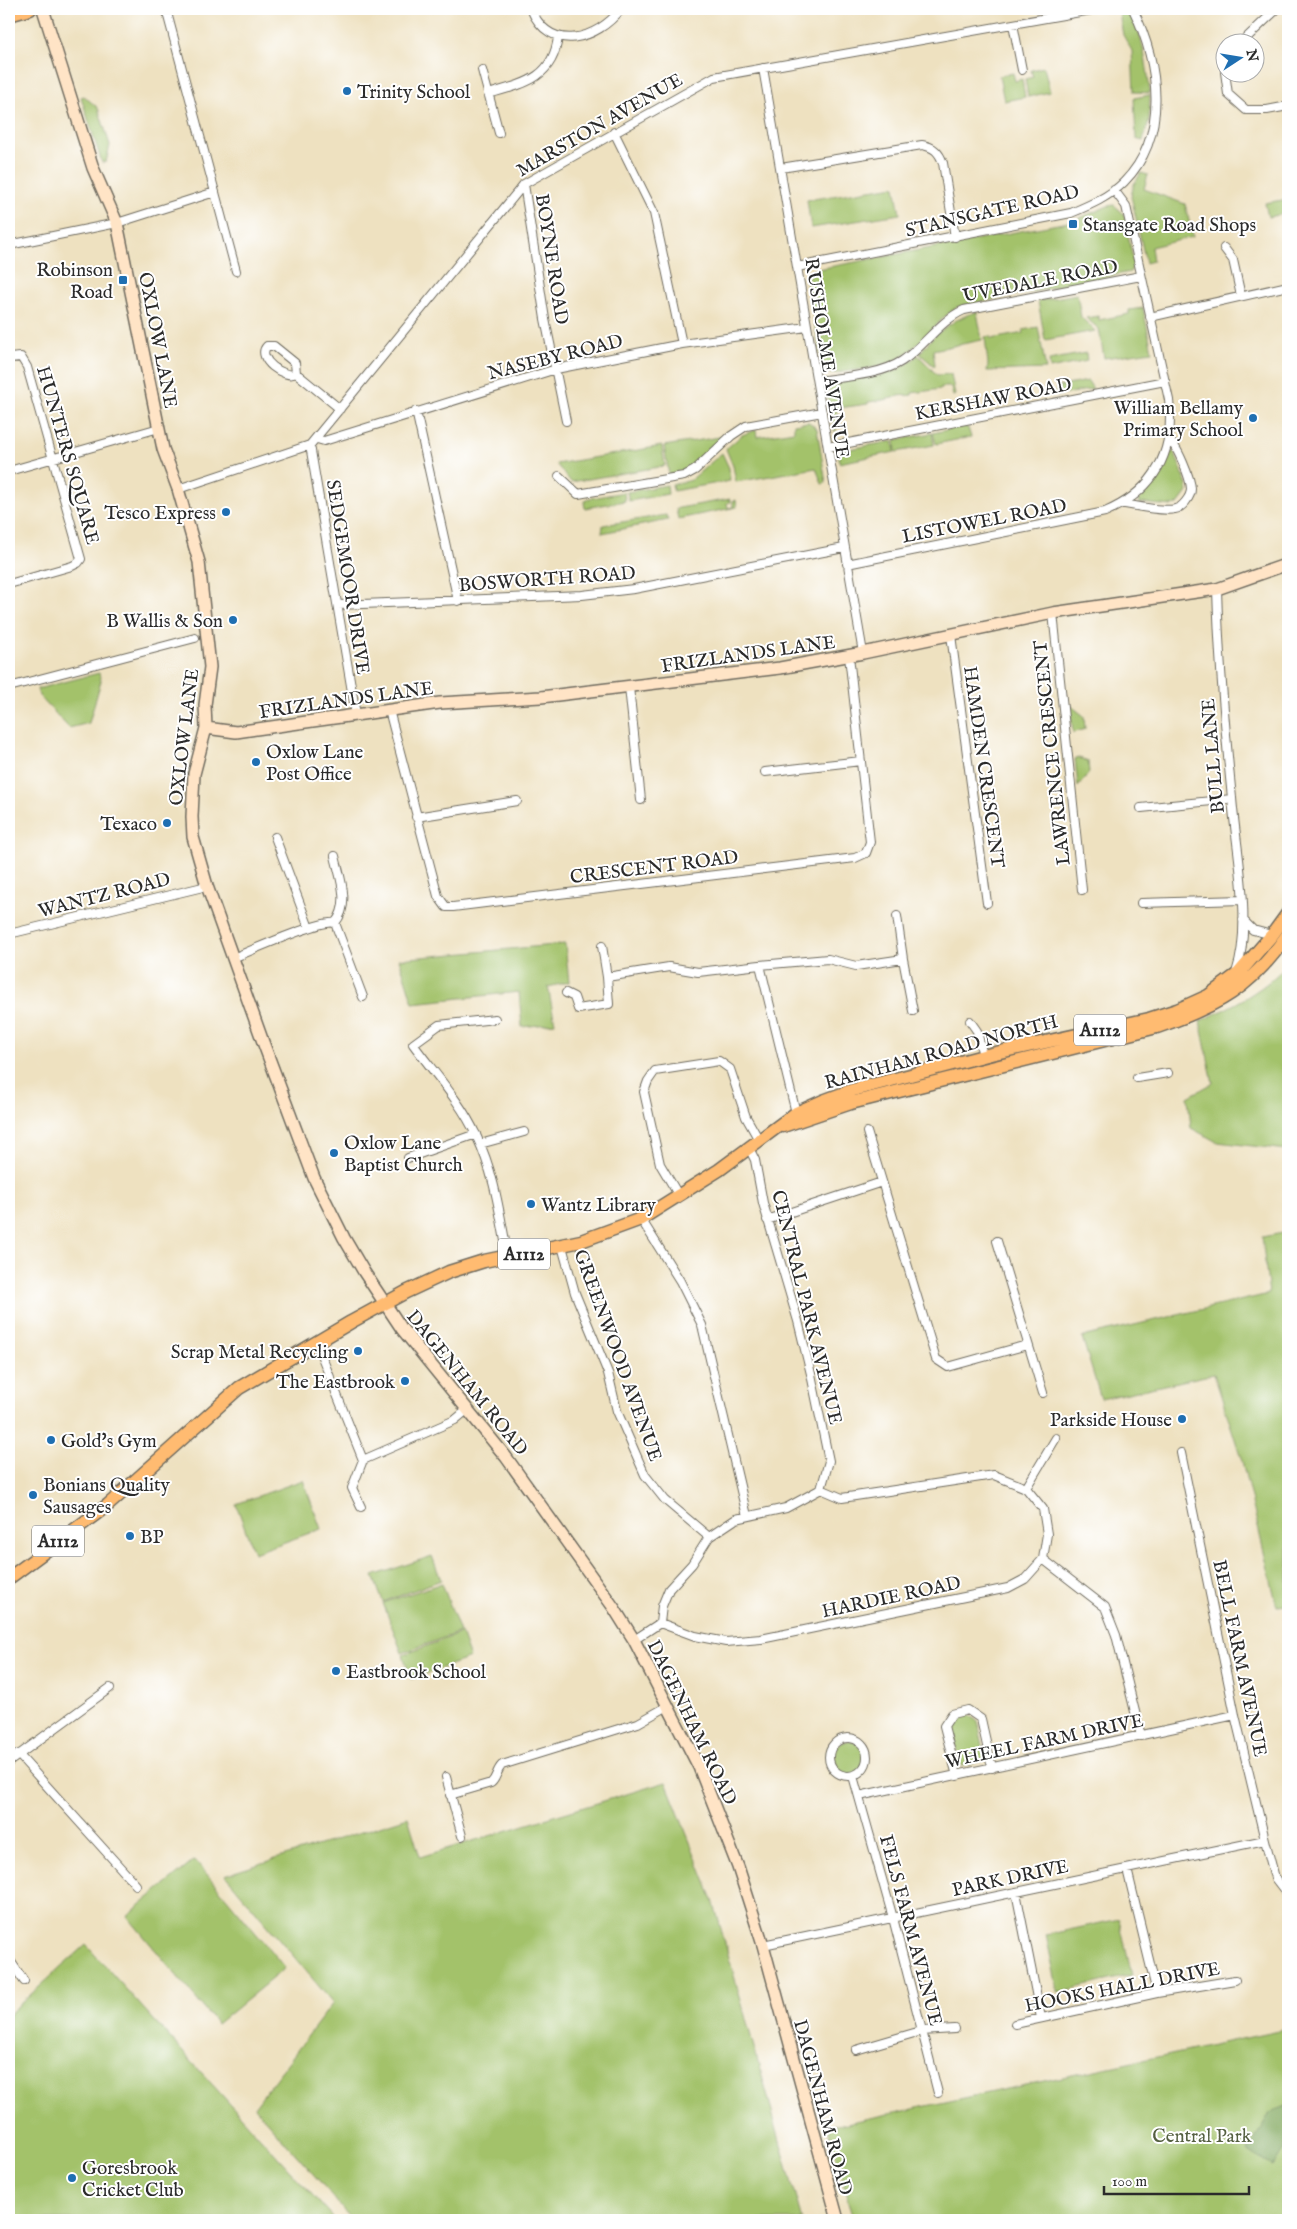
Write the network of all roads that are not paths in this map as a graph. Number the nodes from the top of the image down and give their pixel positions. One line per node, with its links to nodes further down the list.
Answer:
1 (30, 9): 9 (main road)
2 (43, 9): 25 (street, OXLOW LANE)
3 (166, 9): 24 (street)
4 (531, 9): 12 (street)
5 (621, 9): 12 (street)
6 (1097, 9): 10 (street, MARSTON AVENUE)
7 (1133, 9): 23 (street, STANSGATE ROAD)
8 (1277, 9): 11 (street)
9 (9, 15)
10 (1013, 24): 13 (street, MARSTON AVENUE); 15 (street)
11 (1253, 32)
12 (558, 37): 17 (street)
13 (763, 68): 19 (street, MARSTON AVENUE); 21 (street, RUSHOLME AVENUE)
14 (482, 70): 17 (street)
15 (1022, 70)
16 (1226, 82): 18 (street)
17 (488, 94): 20 (street)
18 (1288, 106)
19 (614, 132): 22 (street, MARSTON AVENUE); 36 (street)
20 (499, 133)
21 (780, 168): 26 (street); 29 (street, RUSHOLME AVENUE)
22 (524, 184): 38 (street, BOYNE ROAD); 42 (street, MARSTON AVENUE)
23 (1114, 190): 26 (street, STANSGATE ROAD); 31 (street, LISTOWEL ROAD)
24 (215, 192): 25 (street); 30 (street)
25 (117, 223): 27 (street); 46 (street, OXLOW LANE)
26 (955, 237): 29 (street, STANSGATE ROAD)
27 (9, 245)
28 (1224, 248): 33 (street)
29 (797, 267): 35 (street, RUSHOLME AVENUE)
30 (236, 271)
31 (1142, 276): 34 (street, LISTOWEL ROAD); 40 (street, UVEDALE ROAD)
32 (1288, 286): 33 (street)
33 (1241, 296): 34 (street)
34 (1150, 317): 41 (street, LISTOWEL ROAD)
35 (808, 328): 36 (street, NASEBY ROAD); 40 (street, RUSHOLME AVENUE)
36 (682, 344): 38 (street, NASEBY ROAD)
37 (9, 358): 51 (street, HUNTERS SQUARE)
38 (556, 369): 43 (street, NASEBY ROAD); 45 (street, BOYNE ROAD)
39 (296, 373): 39 (street); 42 (street)
40 (817, 381): 44 (street, RUSHOLME AVENUE)
41 (1165, 381): 48 (street, LISTOWEL ROAD); 50 (street, KERSHAW ROAD)
42 (340, 409): 47 (street, MARSTON AVENUE)
43 (416, 412): 47 (street, NASEBY ROAD); 61 (street)
44 (822, 412): 50 (street, RUSHOLME AVENUE); 53 (street)
45 (566, 421)
46 (159, 428): 51 (street); 54 (street, OXLOW LANE)
47 (317, 439): 49 (street, MARSTON AVENUE)
48 (1169, 441): 55 (street, LISTOWEL ROAD); 55 (street, LISTOWEL ROAD)
49 (310, 445): 54 (street, MARSTON AVENUE); 62 (street, SEDGEMOOR DRIVE)
50 (828, 447): 56 (street, RUSHOLME AVENUE)
51 (53, 457): 52 (street); 59 (street, HUNTERS SQUARE)
52 (9, 471)
53 (560, 476)
54 (178, 489): 72 (street, OXLOW LANE)
55 (1125, 504): 57 (street, LISTOWEL ROAD)
56 (844, 548): 57 (street, RUSHOLME AVENUE); 61 (street, BOSWORTH ROAD)
57 (847, 564): 66 (street, RUSHOLME AVENUE)
58 (1288, 564): 60 (street, FRIZLANDS LANE)
59 (9, 584)
60 (1217, 589): 63 (street, FRIZLANDS LANE); 75 (street, BULL LANE)
61 (458, 601): 62 (street, BOSWORTH ROAD)
62 (338, 605): 71 (street, SEDGEMOOR DRIVE)
63 (1054, 613): 64 (street, FRIZLANDS LANE); 83 (street, LAWRENCE CRESCENT)
64 (951, 635): 66 (street, FRIZLANDS LANE); 85 (street, HAMDEN CRESCENT)
65 (195, 638): 68 (street)
66 (863, 653): 67 (street, FRIZLANDS LANE)
67 (849, 656): 69 (street, FRIZLANDS LANE); 73 (street, CRESCENT ROAD)
68 (9, 687)
69 (629, 687): 70 (street, FRIZLANDS LANE); 76 (street)
70 (390, 710): 71 (street, FRIZLANDS LANE); 79 (street, CRESCENT ROAD)
71 (356, 715): 72 (street, FRIZLANDS LANE)
72 (206, 728): 82 (street, OXLOW LANE)
73 (861, 761): 74 (street); 79 (street, CRESCENT ROAD)
74 (766, 772)
75 (1232, 799): 78 (street); 84 (street, BULL LANE)
76 (641, 800)
77 (517, 801): 79 (street)
78 (1141, 808)
79 (416, 817)
80 (276, 837): 91 (street)
81 (335, 856): 90 (street)
82 (207, 886): 92 (street, WANTZ ROAD); 96 (street, OXLOW LANE)
83 (1082, 890)
84 (1242, 900): 86 (street); 89 (street, BULL LANE)
85 (987, 903)
86 (1141, 903)
87 (1288, 912): 94 (main road, RAINHAM ROAD NORTH / A1112)
88 (897, 916): 97 (street)
89 (1244, 920): 94 (street); 100 (street, BULL LANE)
90 (335, 923): 91 (street); 102 (street)
91 (309, 928): 96 (street)
92 (9, 934)
93 (1288, 934): 110 (main road, RAINHAM ROAD NORTH / A1112)
94 (1272, 935): 100 (main road, RAINHAM ROAD NORTH / A1112)
95 (602, 946): 99 (street)
96 (233, 958): 124 (street, OXLOW LANE)
97 (903, 959): 98 (street); 103 (street)
98 (760, 965): 99 (street); 109 (street)
99 (607, 977): 101 (street)
100 (1235, 977): 106 (main road, RAINHAM ROAD NORTH / A1112)
101 (566, 992)
102 (363, 997)
103 (913, 1012)
104 (495, 1019): 113 (street)
105 (970, 1021): 106 (street)
106 (983, 1056): 109 (main road, RAINHAM ROAD NORTH / A1112)
107 (1168, 1074): 108 (street)
108 (1137, 1078)
109 (796, 1113): 110 (main road, RAINHAM ROAD NORTH / A1112)
110 (778, 1128): 115 (main road, RAINHAM ROAD NORTH / A1112)
111 (524, 1132): 114 (street)
112 (867, 1132): 117 (street)
113 (476, 1134): 114 (street); 116 (street)
114 (480, 1144): 123 (street)
115 (754, 1144): 118 (main road, RAINHAM ROAD NORTH / A1112); 118 (street, CENTRAL PARK AVENUE); 120 (street, CENTRAL PARK AVENUE)
116 (408, 1158)
117 (882, 1182): 120 (street); 126 (street)
118 (679, 1196): 119 (main road, RAINHAM ROAD NORTH / A1112)
119 (641, 1219): 122 (main road, RAINHAM ROAD NORTH / A1112); 135 (street)
120 (767, 1220): 133 (street, CENTRAL PARK AVENUE)
121 (997, 1241): 126 (street)
122 (562, 1246): 123 (main road, RAINHAM ROAD NORTH / A1112); 136 (street, GREENWOOD AVENUE)
123 (508, 1257): 124 (main road, RAINHAM ROAD NORTH / A1112)
124 (384, 1304): 125 (main road, A1112); 128 (street, DAGENHAM ROAD)
125 (316, 1342): 131 (street); 138 (main road, A1112)
126 (1027, 1345): 127 (street)
127 (1042, 1393)
128 (467, 1410): 131 (street); 140 (street, DAGENHAM ROAD)
129 (1056, 1438): 132 (street)
130 (1181, 1453): 143 (street, BELL FARM AVENUE)
131 (363, 1460): 134 (street)
132 (1026, 1488): 133 (street); 137 (street)
133 (821, 1489): 135 (street)
134 (361, 1508)
135 (747, 1516): 136 (street)
136 (709, 1537): 139 (street)
137 (1043, 1560): 139 (street, HARDIE ROAD); 144 (street)
138 (9, 1578)
139 (660, 1623): 140 (street)
140 (634, 1640): 142 (street, DAGENHAM ROAD)
141 (110, 1688): 145 (street)
142 (668, 1706): 151 (street); 160 (street, DAGENHAM ROAD)
143 (1236, 1715): 144 (street, WHEEL FARM DRIVE); 154 (street, BELL FARM AVENUE)
144 (1141, 1736): 147 (street, WHEEL FARM DRIVE)
145 (18, 1754): 146 (street); 156 (street)
146 (9, 1762)
147 (992, 1768): 149 (street, WHEEL FARM DRIVE); 149 (street)
148 (853, 1776): 148 (street); 152 (street, FELS FARM AVENUE)
149 (957, 1776): 152 (street, WHEEL FARM DRIVE)
150 (446, 1777): 151 (street)
151 (450, 1795): 153 (street)
152 (859, 1796): 159 (street, FELS FARM AVENUE)
153 (462, 1836)
154 (1265, 1840): 155 (street, PARK DRIVE); 158 (street, BELL FARM AVENUE)
155 (1127, 1869): 157 (street, PARK DRIVE); 164 (street)
156 (136, 1885)
157 (1016, 1892): 159 (street, PARK DRIVE); 165 (street)
158 (1288, 1894)
159 (893, 1918): 160 (street, PARK DRIVE); 168 (street, FELS FARM AVENUE)
160 (762, 1945): 171 (street, DAGENHAM ROAD)
161 (9, 1960): 163 (street)
162 (1235, 1980): 164 (street, HOOKS HALL DRIVE)
163 (24, 1981)
164 (1157, 1993): 165 (street, HOOKS HALL DRIVE)
165 (1041, 2018): 166 (street, HOOKS HALL DRIVE)
166 (1015, 2024)
167 (955, 2029): 168 (street)
168 (921, 2031): 169 (street); 170 (street, FELS FARM AVENUE)
169 (856, 2050)
170 (938, 2093)
171 (838, 2220)

